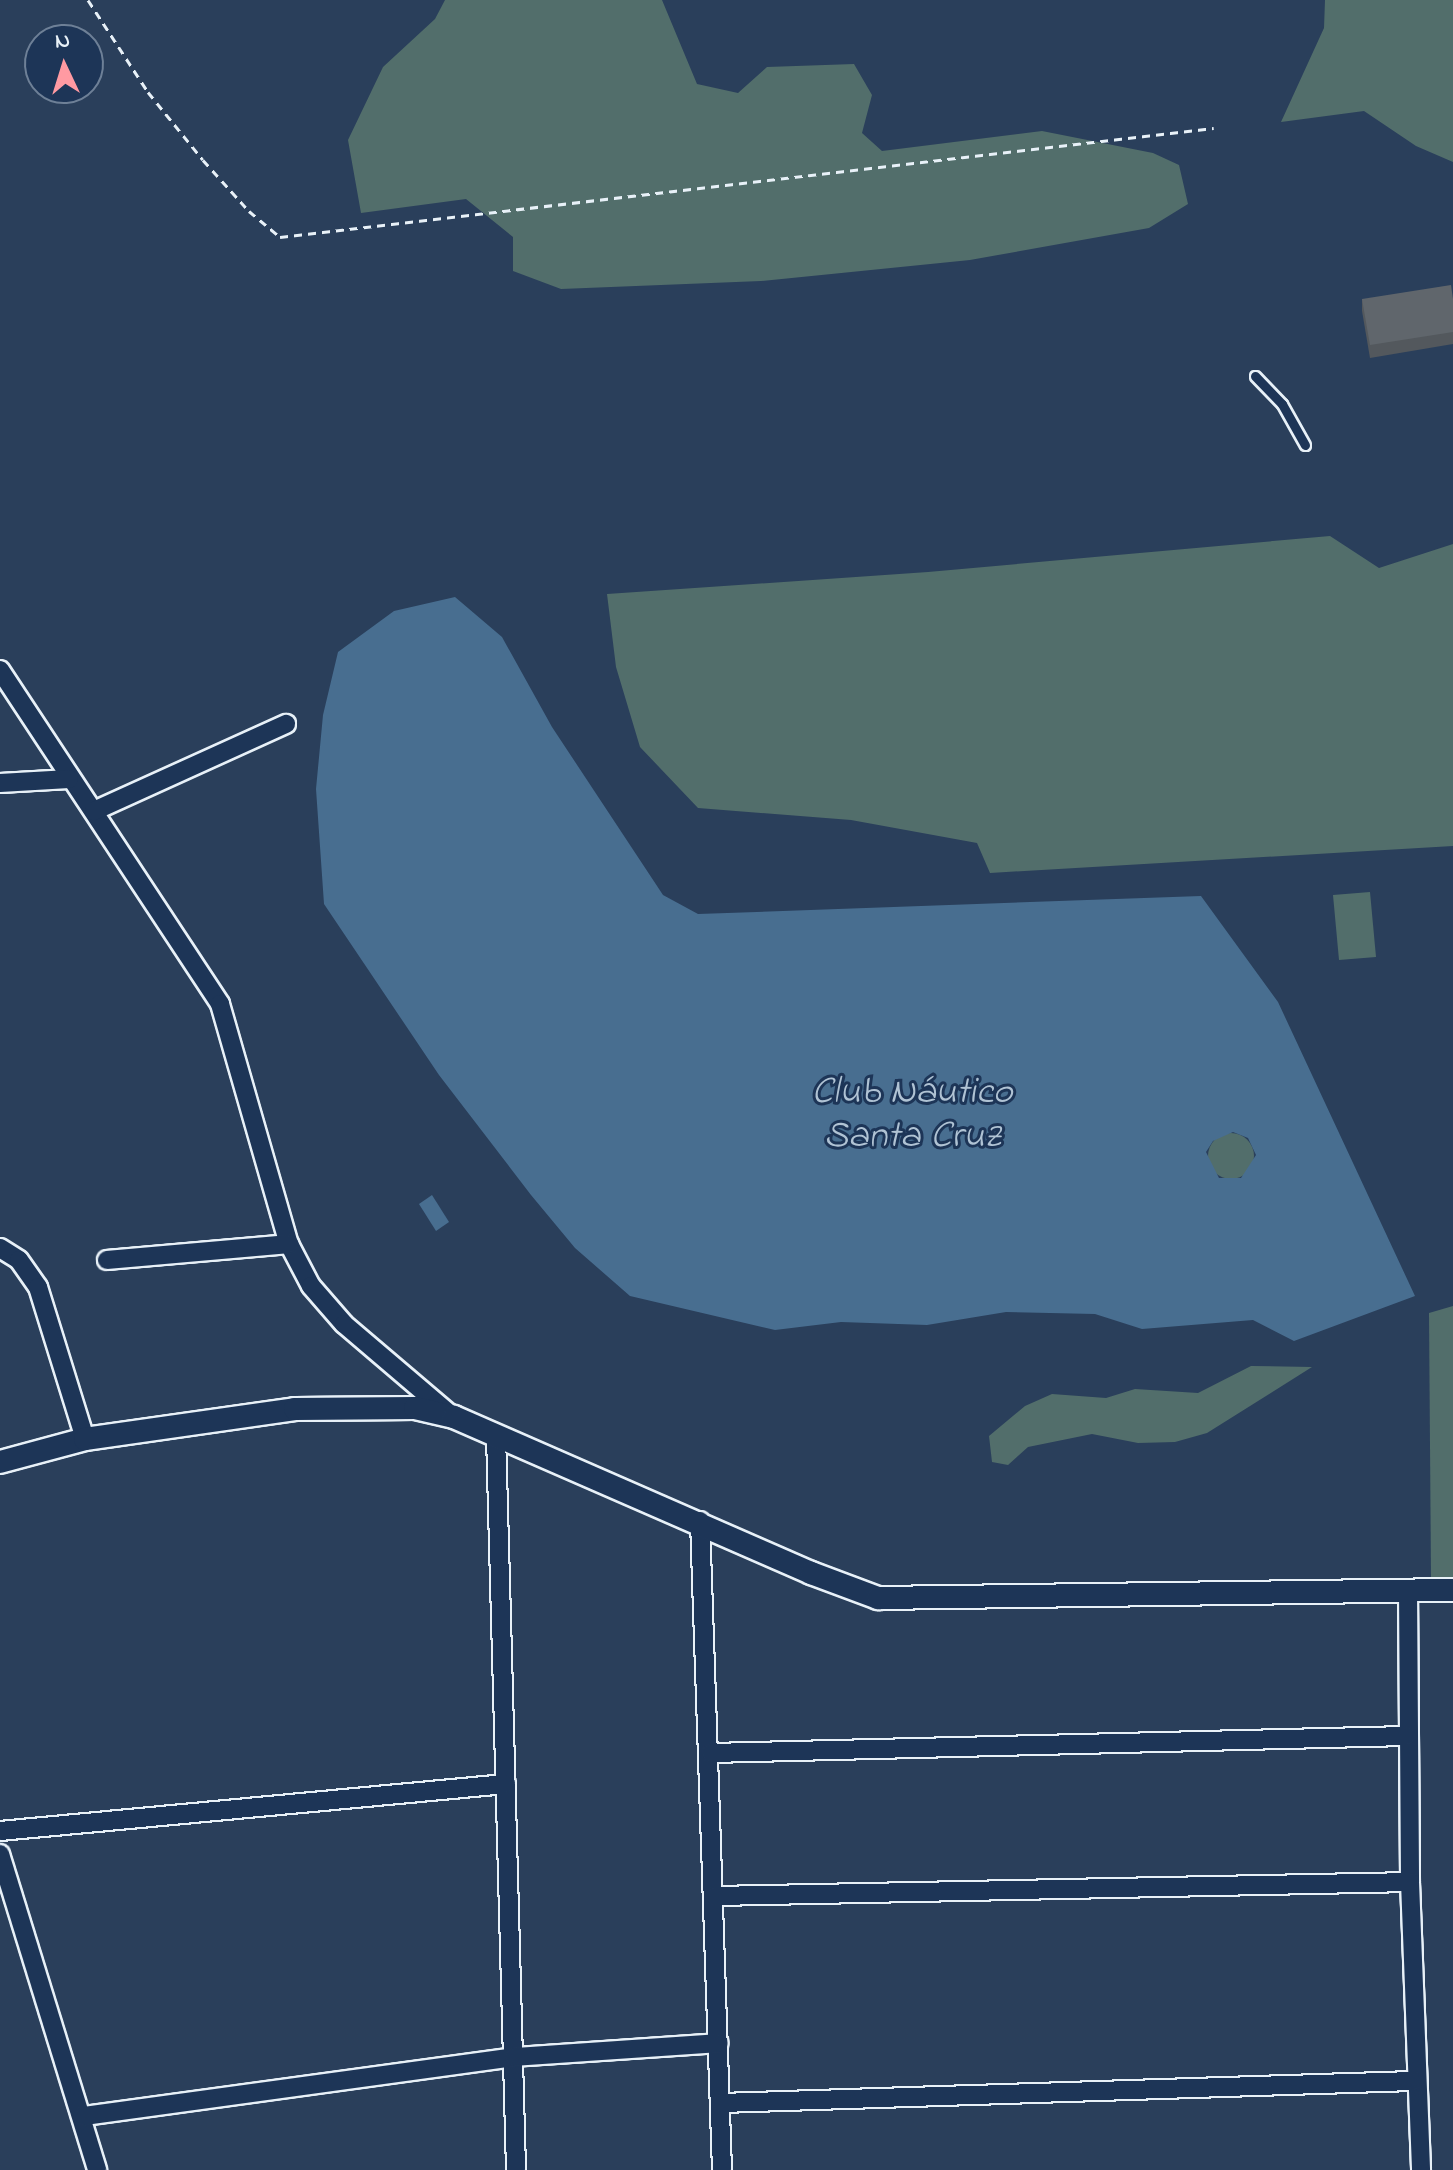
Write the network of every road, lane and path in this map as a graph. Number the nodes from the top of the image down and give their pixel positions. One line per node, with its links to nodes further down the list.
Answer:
1 (88, 0): 2 (path)
2 (1214, 128)
3 (1255, 376): 4 (lane)
4 (1305, 445)
5 (0, 670): 7 (street)
6 (286, 724): 9 (street)
7 (69, 779): 8 (street); 9 (street)
8 (0, 783)
9 (94, 811): 10 (street)
10 (289, 1244): 12 (street); 13 (street)
11 (0, 1248): 15 (street)
12 (107, 1260)
13 (454, 1417): 14 (street); 15 (street)
14 (496, 1435): 17 (street); 22 (street)
15 (85, 1439): 16 (street)
16 (0, 1462)
17 (700, 1521): 18 (street); 21 (street)
18 (1408, 1589): 19 (street); 20 (street)
19 (1453, 1590)
20 (1407, 1736): 21 (street); 25 (street)
21 (711, 1753): 26 (street)
22 (506, 1784): 23 (street); 28 (street)
23 (0, 1831)
24 (0, 1854): 31 (street)
25 (1410, 1882): 26 (street); 29 (street)
26 (715, 1896): 27 (street)
27 (719, 2043): 28 (street); 30 (street)
28 (514, 2057): 31 (street); 33 (street)
29 (1415, 2081): 30 (street); 35 (street)
30 (721, 2103): 34 (street)
31 (84, 2116): 32 (street)
32 (97, 2170)
33 (516, 2170)
34 (722, 2170)
35 (1421, 2170)

